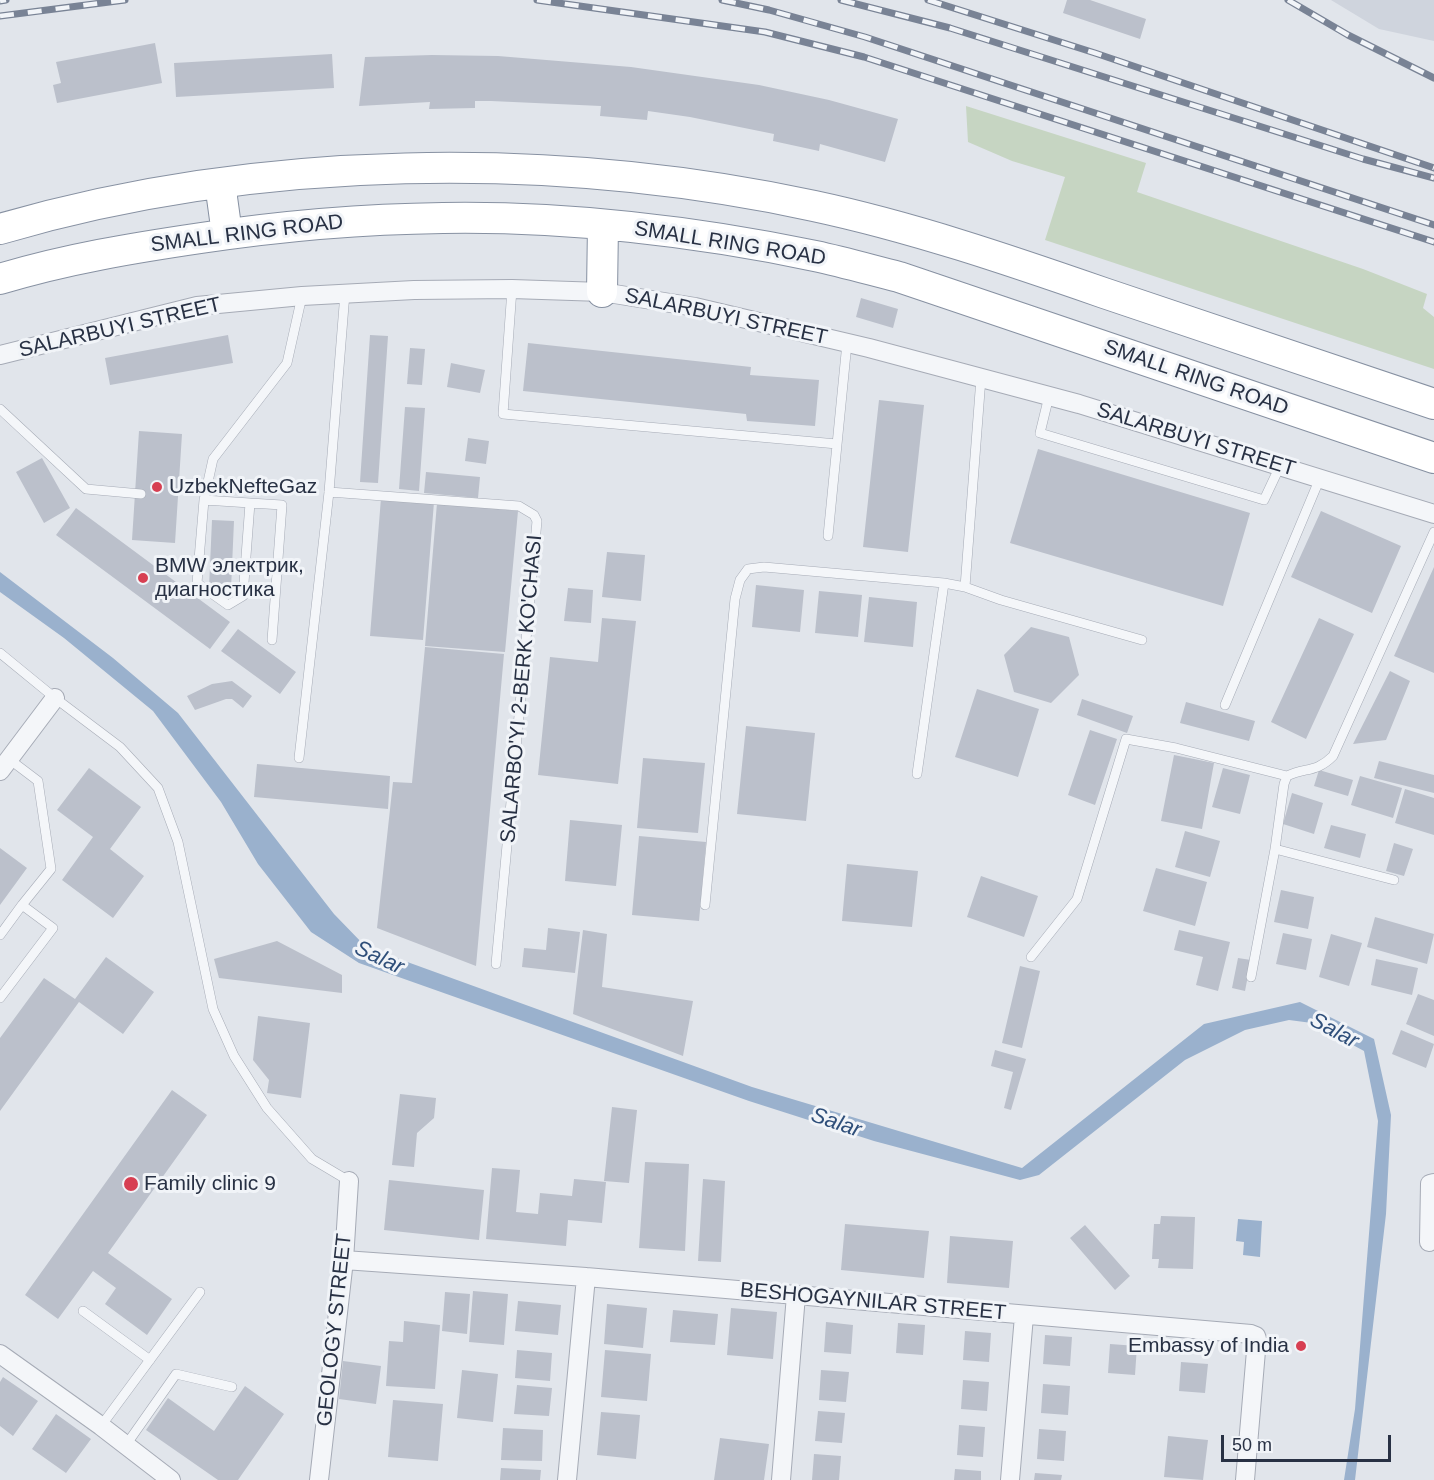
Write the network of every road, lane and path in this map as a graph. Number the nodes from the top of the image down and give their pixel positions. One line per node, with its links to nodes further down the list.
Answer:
1 (220, 183): 3 (highway); 4 (highway); 14 (highway)
2 (603, 225): 4 (highway, SMALL RING ROAD); 7 (highway); 17 (highway, SMALL RING ROAD)
3 (0, 229)
4 (226, 234): 5 (highway, SMALL RING ROAD)
5 (0, 279)
6 (512, 289): 7 (street, SALARBUYI STREET); 8 (street, SALARBUYI STREET); 16 (lane)
7 (602, 292): 10 (street, SALARBUYI STREET)
8 (345, 293): 9 (street, SALARBUYI STREET); 20 (lane)
9 (302, 296): 11 (street, SALARBUYI STREET); 22 (lane)
10 (847, 343): 12 (street, SALARBUYI STREET); 16 (lane)
11 (0, 355)
12 (981, 378): 13 (street, SALARBUYI STREET); 28 (lane)
13 (1049, 396): 18 (street, SALARBUYI STREET); 18 (lane)
14 (1434, 404)
15 (0, 409): 21 (lane)
16 (837, 444): 26 (lane)
17 (1434, 458)
18 (1280, 466): 19 (street, SALARBUYI STREET)
19 (1320, 478): 24 (street, SALARBUYI STREET); 33 (lane)
20 (329, 492): 34 (lane); 44 (lane, SALARBO'YI 2-BERK KO'CHASI)
21 (141, 494)
22 (204, 500): 23 (lane); 23 (lane)
23 (250, 503): 29 (lane)
24 (1434, 514)
25 (1434, 532): 37 (lane)
26 (828, 536)
27 (944, 583): 28 (lane); 36 (lane); 41 (lane)
28 (965, 587): 30 (lane)
29 (272, 640)
30 (1142, 640)
31 (0, 653): 32 (lane)
32 (55, 698): 35 (street); 47 (lane)
33 (1225, 705)
34 (299, 758)
35 (3, 763): 40 (lane)
36 (918, 774)
37 (1287, 776): 38 (lane); 43 (lane)
38 (1275, 849): 39 (lane); 45 (lane)
39 (1394, 880)
40 (22, 905): 42 (lane); 46 (lane)
41 (705, 905)
42 (0, 935)
43 (1031, 957)
44 (496, 964)
45 (1251, 977)
46 (0, 998)
47 (349, 1181): 50 (street, GEOLOGY STREET)
48 (1434, 1183): 49 (street)
49 (1429, 1242)
50 (344, 1260): 51 (street, BESHOGAYNILAR STREET); 62 (street, GEOLOGY STREET)
51 (586, 1277): 53 (street, BESHOGAYNILAR STREET); 63 (street)
52 (200, 1292): 57 (lane)
53 (796, 1295): 55 (street, BESHOGAYNILAR STREET); 64 (street)
54 (83, 1311): 57 (lane)
55 (1024, 1316): 65 (street); 66 (street, BESHOGAYNILAR STREET)
56 (0, 1354): 59 (street)
57 (150, 1360): 59 (lane)
58 (232, 1387): 60 (lane)
59 (102, 1426): 60 (street)
60 (126, 1445): 61 (street)
61 (171, 1480)
62 (319, 1480)
63 (567, 1480)
64 (781, 1480)
65 (1010, 1480)
66 (1245, 1480)

